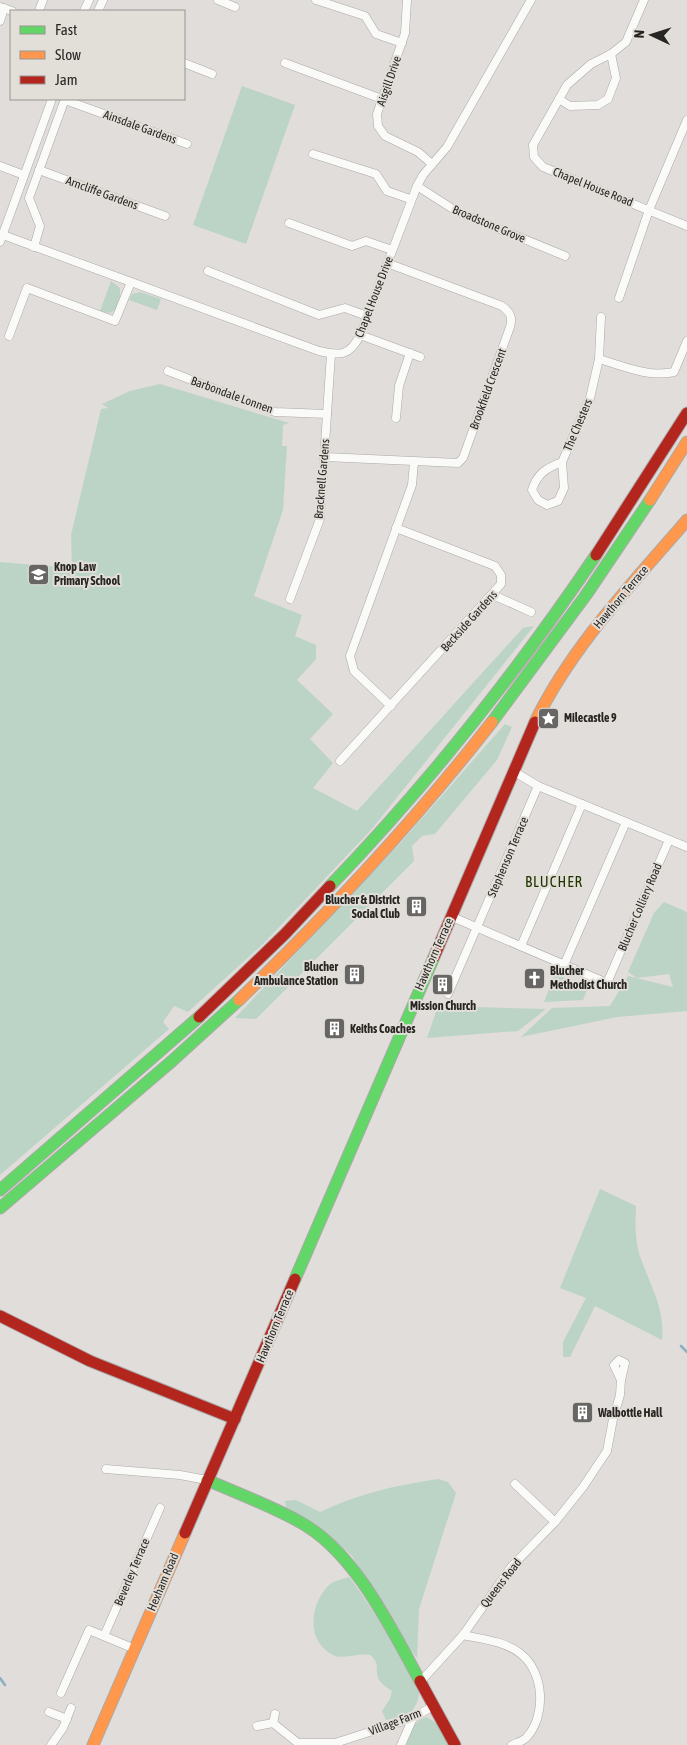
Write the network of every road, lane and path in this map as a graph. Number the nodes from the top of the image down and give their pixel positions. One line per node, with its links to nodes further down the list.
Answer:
1 (218, 0): 7 (street)
2 (316, 0): 10 (street)
3 (417, 0): 6 (street)
4 (532, 0): 23 (street, Chapel House Drive)
5 (644, 0): 11 (street, Chapel House Road)
6 (408, 1): 10 (street, Aisgill Drive)
7 (235, 7)
8 (6, 9): 9 (street)
9 (0, 20)
10 (402, 43): 15 (street, Aisgill Drive)
11 (611, 54): 16 (street, Chapel House Road); 16 (street)
12 (185, 63): 14 (street)
13 (286, 63): 15 (street)
14 (212, 74)
15 (382, 99): 23 (street, Aisgill Drive)
16 (559, 99): 29 (street, Chapel House Road)
17 (52, 100): 26 (street)
18 (65, 100): 25 (street)
19 (68, 100): 21 (street, Ainsdale Gardens)
20 (687, 120): 29 (street)
21 (187, 144)
22 (313, 154): 28 (street)
23 (432, 164): 27 (street, Chapel House Drive)
24 (0, 166): 26 (street)
25 (39, 170): 30 (street, Arncliffe Gardens); 34 (street)
26 (24, 175): 33 (street)
27 (417, 186): 28 (street, Chapel House Drive); 36 (street, Broadstone Grove)
28 (410, 199): 35 (street, Chapel House Drive)
29 (649, 210): 32 (street, Chapel House Road); 40 (street)
30 (164, 216)
31 (289, 223): 35 (street)
32 (687, 226)
33 (1, 239): 34 (street)
34 (34, 247): 39 (street)
35 (392, 250): 37 (street, Chapel House Drive)
36 (565, 256)
37 (387, 263): 41 (street, Chapel House Drive); 58 (street, Brookfield Crescent)
38 (208, 271): 41 (street)
39 (131, 282): 44 (street); 47 (street)
40 (619, 298)
41 (367, 316): 43 (street, Chapel House Drive)
42 (601, 317): 49 (street, The Chesters)
43 (360, 335): 46 (street); 47 (street, Chapel House Drive)
44 (9, 336)
45 (687, 341): 49 (street)
46 (410, 353): 48 (street); 54 (street)
47 (332, 354): 53 (street, Bracknell Gardens)
48 (420, 357)
49 (599, 359): 59 (street, The Chesters)
50 (168, 371): 53 (street, Barbondale Lonnen)
51 (687, 407): 55 (main road)
52 (687, 413): 55 (main road)
53 (327, 414): 57 (street, Bracknell Gardens)
54 (396, 418)
55 (673, 436): 78 (main road)
56 (687, 442): 79 (main road)
57 (324, 457): 58 (street, Brookfield Crescent); 63 (street, Bracknell Gardens)
58 (414, 462): 61 (street)
59 (562, 462): 59 (street, The Chesters)
60 (687, 520): 67 (main road, Hawthorn Terrace)
61 (396, 528): 62 (street, Beckside Gardens); 65 (street)
62 (493, 596): 64 (street); 65 (street, Beckside Gardens)
63 (290, 599)
64 (531, 612)
65 (391, 706): 66 (street, Beckside Gardens)
66 (340, 761)
67 (513, 771): 68 (street); 73 (main road, Hawthorn Terrace)
68 (538, 786): 69 (street); 74 (street, Stephenson Terrace)
69 (582, 804): 70 (street); 75 (street)
70 (626, 822): 71 (street); 76 (street)
71 (669, 840): 72 (street); 76 (street, Blucher Colliery Road)
72 (687, 847)
73 (450, 916): 74 (street, Blucher Colliery Road); 82 (main road, Hawthorn Terrace)
74 (478, 928): 75 (street, Blucher Colliery Road); 77 (street, Stephenson Terrace)
75 (520, 946): 76 (street, Blucher Colliery Road)
76 (564, 965)
77 (448, 994)
78 (0, 1190)
79 (0, 1208)
80 (0, 1316): 82 (main road)
81 (621, 1380): 87 (street, Queens Road)
82 (235, 1419): 84 (main road, Hexham Road)
83 (106, 1469): 84 (street)
84 (207, 1480): 90 (main road, Hexham Road); 91 (main road)
85 (515, 1484): 87 (street)
86 (160, 1508): 89 (street, Beverley Terrace)
87 (555, 1522): 88 (street, Queens Road)
88 (463, 1635): 91 (street, Queens Road); 105 (street)
89 (104, 1636): 90 (street); 92 (street)
90 (134, 1649): 102 (main road, Hexham Road)
91 (421, 1681): 93 (main road)
92 (61, 1693)
93 (433, 1706): 98 (street, Village Farm); 104 (main road)
94 (71, 1708): 97 (street)
95 (49, 1712): 97 (street)
96 (275, 1714): 99 (street)
97 (67, 1718): 101 (street)
98 (413, 1718): 99 (street, Village Farm); 103 (street)
99 (273, 1723): 100 (street)
100 (257, 1726)
101 (51, 1745)
102 (93, 1745)
103 (401, 1745)
104 (455, 1745)
105 (512, 1745)

